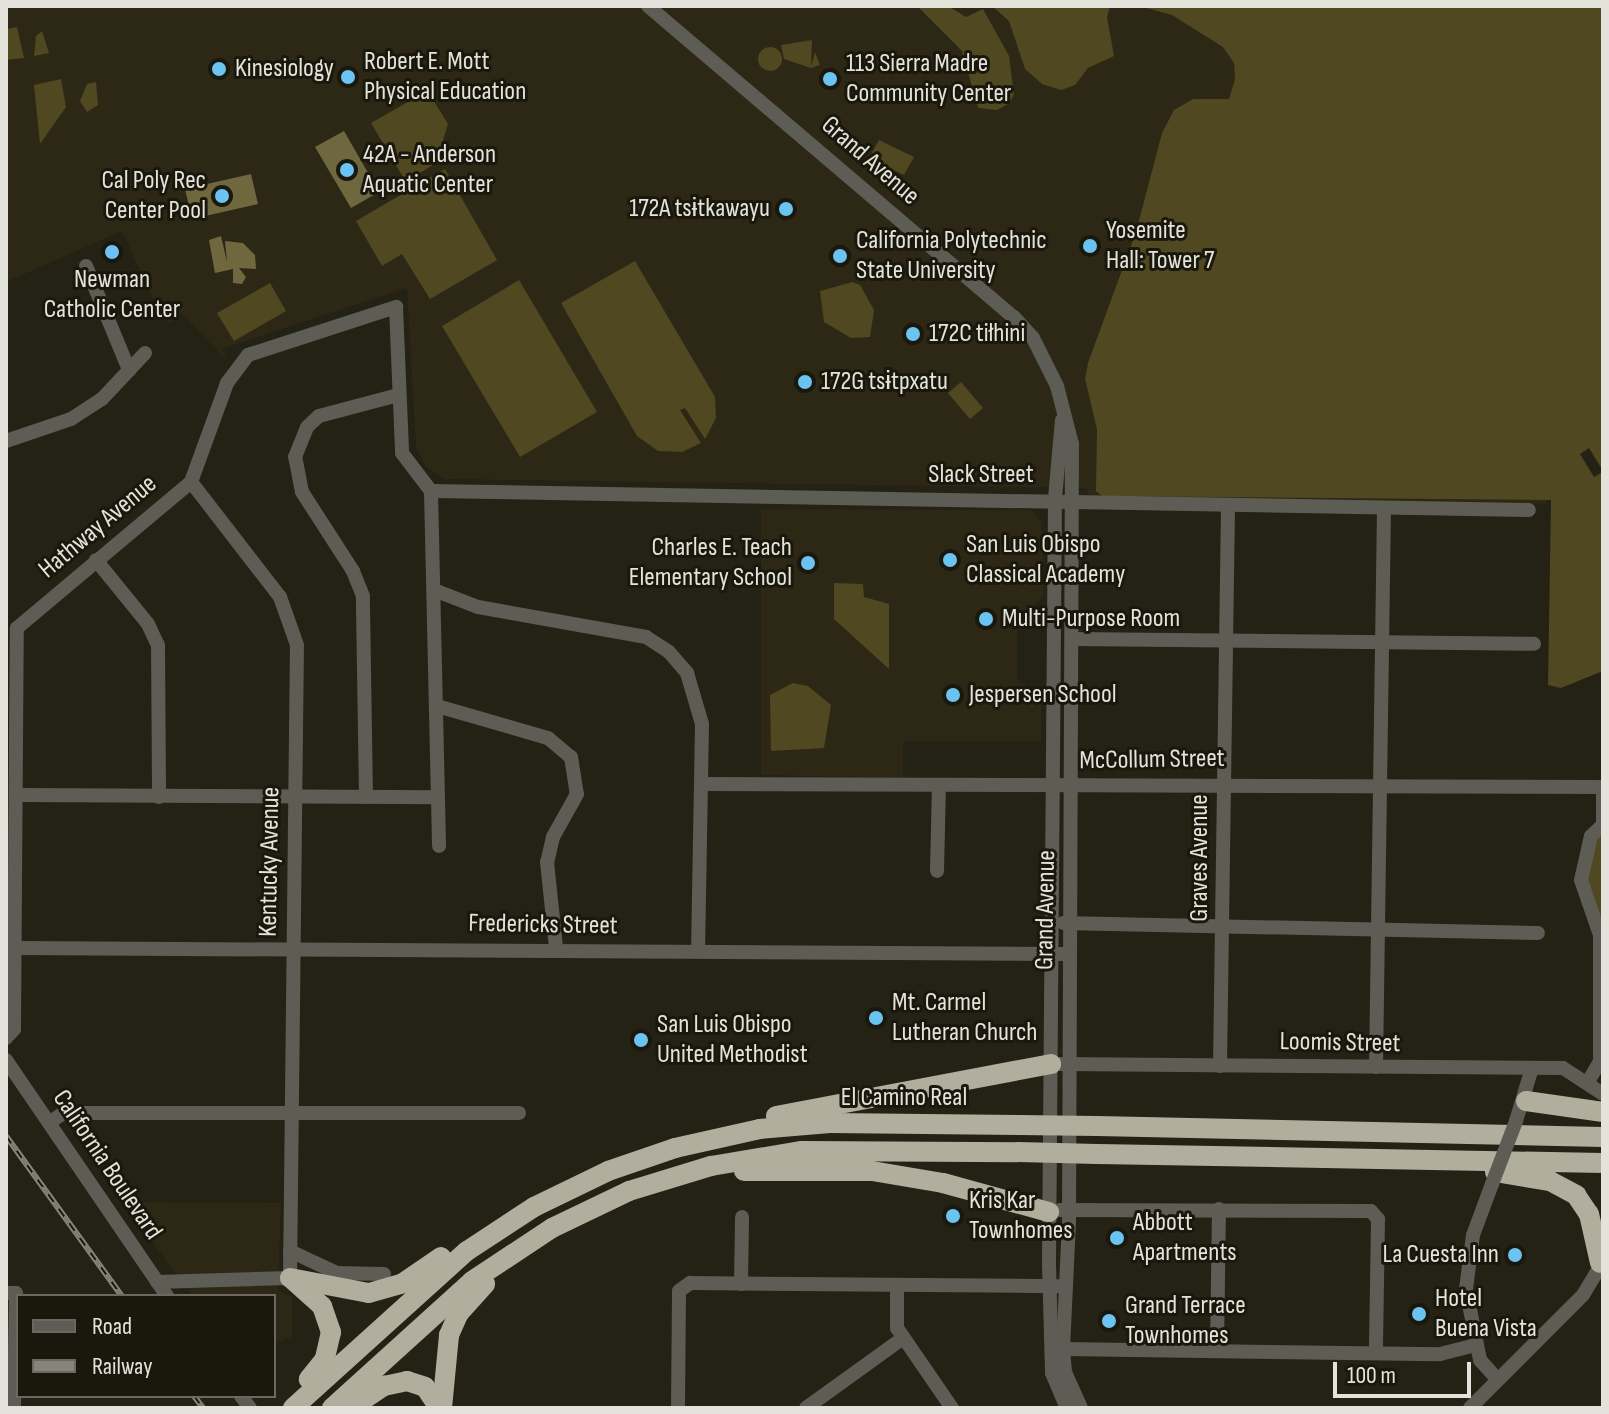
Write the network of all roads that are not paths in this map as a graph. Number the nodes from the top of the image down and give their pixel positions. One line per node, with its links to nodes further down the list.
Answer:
1 (648, 6): 6 (street, Grand Avenue)
2 (86, 266): 4 (street)
3 (145, 353): 4 (street)
4 (129, 370): 7 (street)
5 (398, 395): 8 (street, Hathway Avenue); 9 (street); 34 (street)
6 (1062, 409): 10 (street, Grand Avenue); 11 (street, Grand Avenue)
7 (6, 441)
8 (191, 482): 15 (street, Hathway Avenue); 33 (street, Kentucky Avenue)
9 (431, 491): 10 (street, Slack Street); 16 (street)
10 (1055, 499): 11 (street, Slack Street); 26 (street, Grand Avenue)
11 (1071, 501): 12 (street, Slack Street); 18 (street, Grand Avenue)
12 (1228, 507): 13 (street, Slack Street); 19 (street, Graves Avenue)
13 (1384, 509): 14 (street, Slack Street); 20 (street)
14 (1529, 510)
15 (96, 560): 17 (street, Hathway Avenue); 32 (street)
16 (434, 590): 22 (street); 25 (street)
17 (11, 630): 31 (street, Hathway Avenue)
18 (1072, 639): 19 (street); 27 (street, Grand Avenue)
19 (1226, 641): 20 (street); 24 (street, Graves Avenue)
20 (1382, 642): 21 (street); 28 (street)
21 (1534, 644)
22 (437, 706): 35 (street); 46 (street)
23 (1603, 776): 30 (street)
24 (1225, 783): 27 (street, McCollum Street); 28 (street, McCollum Street); 41 (street, Graves Avenue)
25 (701, 784): 29 (street, McCollum Street); 48 (street)
26 (1051, 784): 27 (street, McCollum Street); 29 (street, McCollum Street); 39 (street, Grand Avenue)
27 (1071, 784): 40 (street, Grand Avenue)
28 (1381, 784): 30 (street, McCollum Street); 42 (street)
29 (939, 785): 38 (street)
30 (1603, 788): 36 (street)
31 (18, 795): 32 (street); 45 (street, Hathway Avenue)
32 (159, 797): 33 (street)
33 (295, 797): 34 (street); 47 (street, Kentucky Avenue)
34 (366, 797): 35 (street)
35 (438, 797): 37 (street)
36 (1603, 825): 44 (street)
37 (439, 846)
38 (937, 871)
39 (1050, 923): 40 (street); 49 (street, Grand Avenue)
40 (1070, 923): 41 (street); 50 (street, Grand Avenue)
41 (1224, 924): 42 (street); 56 (street, Graves Avenue)
42 (1381, 927): 43 (street); 57 (street)
43 (1538, 933)
44 (1602, 935): 51 (street)
45 (16, 948): 47 (street, Fredericks Street); 52 (street, Hathway Avenue)
46 (556, 948): 47 (street, Fredericks Street); 48 (street, Fredericks Street)
47 (293, 950): 64 (street, Kentucky Avenue)
48 (698, 951): 49 (street, Fredericks Street)
49 (1050, 954): 50 (street, Fredericks Street); 55 (street, Grand Avenue)
50 (1070, 954): 55 (street, Grand Avenue)
51 (1602, 991): 59 (street)
52 (10, 1022): 53 (street, Hathway Avenue)
53 (6, 1038)
54 (6, 1060): 65 (street, California Boulevard)
55 (1059, 1064): 56 (street, Loomis Street); 66 (highway); 72 (street, Grand Avenue)
56 (1220, 1066): 57 (street, Loomis Street)
57 (1376, 1067): 58 (street, Loomis Street)
58 (1532, 1068): 59 (street, Loomis Street); 61 (street)
59 (1588, 1082): 60 (street, Loomis Street)
60 (1603, 1094)
61 (1526, 1101): 62 (highway); 88 (street, bridge)
62 (1603, 1112)
63 (519, 1113): 64 (street)
64 (291, 1114): 65 (street); 75 (street, Kentucky Avenue)
65 (50, 1122): 80 (street, California Boulevard)
66 (760, 1129): 67 (highway, El Camino Real, bridge); 74 (highway, El Camino Real)
67 (1603, 1137)
68 (1459, 1160): 69 (highway, El Camino Real); 70 (highway, El Camino Real, bridge); 77 (highway)
69 (1603, 1163)
70 (653, 1183): 72 (highway); 76 (highway, El Camino Real)
71 (1219, 1209): 72 (street); 90 (street); 91 (street)
72 (1059, 1211): 83 (street, Grand Avenue); 84 (street, Grand Avenue)
73 (742, 1217): 81 (street)
74 (500, 1228): 79 (highway); 93 (highway, El Camino Real)
75 (290, 1251): 78 (street); 79 (street, Kentucky Avenue)
76 (506, 1256): 95 (highway, El Camino Real); 97 (highway)
77 (1602, 1261): 92 (street)
78 (384, 1274)
79 (290, 1278): 80 (street); 93 (highway)
80 (157, 1282): 86 (street, California Boulevard)
81 (741, 1284): 82 (street); 98 (street)
82 (897, 1285): 83 (street); 87 (street)
83 (1050, 1286): 84 (street); 101 (street, Grand Avenue)
84 (1068, 1286): 89 (street, Grand Avenue)
85 (11, 1293): 94 (street)
86 (166, 1294)
87 (903, 1338): 99 (street); 100 (street)
88 (1475, 1345): 91 (street); 92 (street)
89 (1063, 1349): 90 (street); 102 (street, Grand Avenue)
90 (1217, 1350): 91 (street)
91 (1376, 1353)
92 (1497, 1379): 103 (street)
93 (293, 1407)
94 (14, 1408)
95 (332, 1408)
96 (351, 1408): 97 (highway)
97 (441, 1408)
98 (678, 1408)
99 (806, 1408)
100 (952, 1408)
101 (1067, 1408)
102 (1081, 1408)
103 (1470, 1408)

